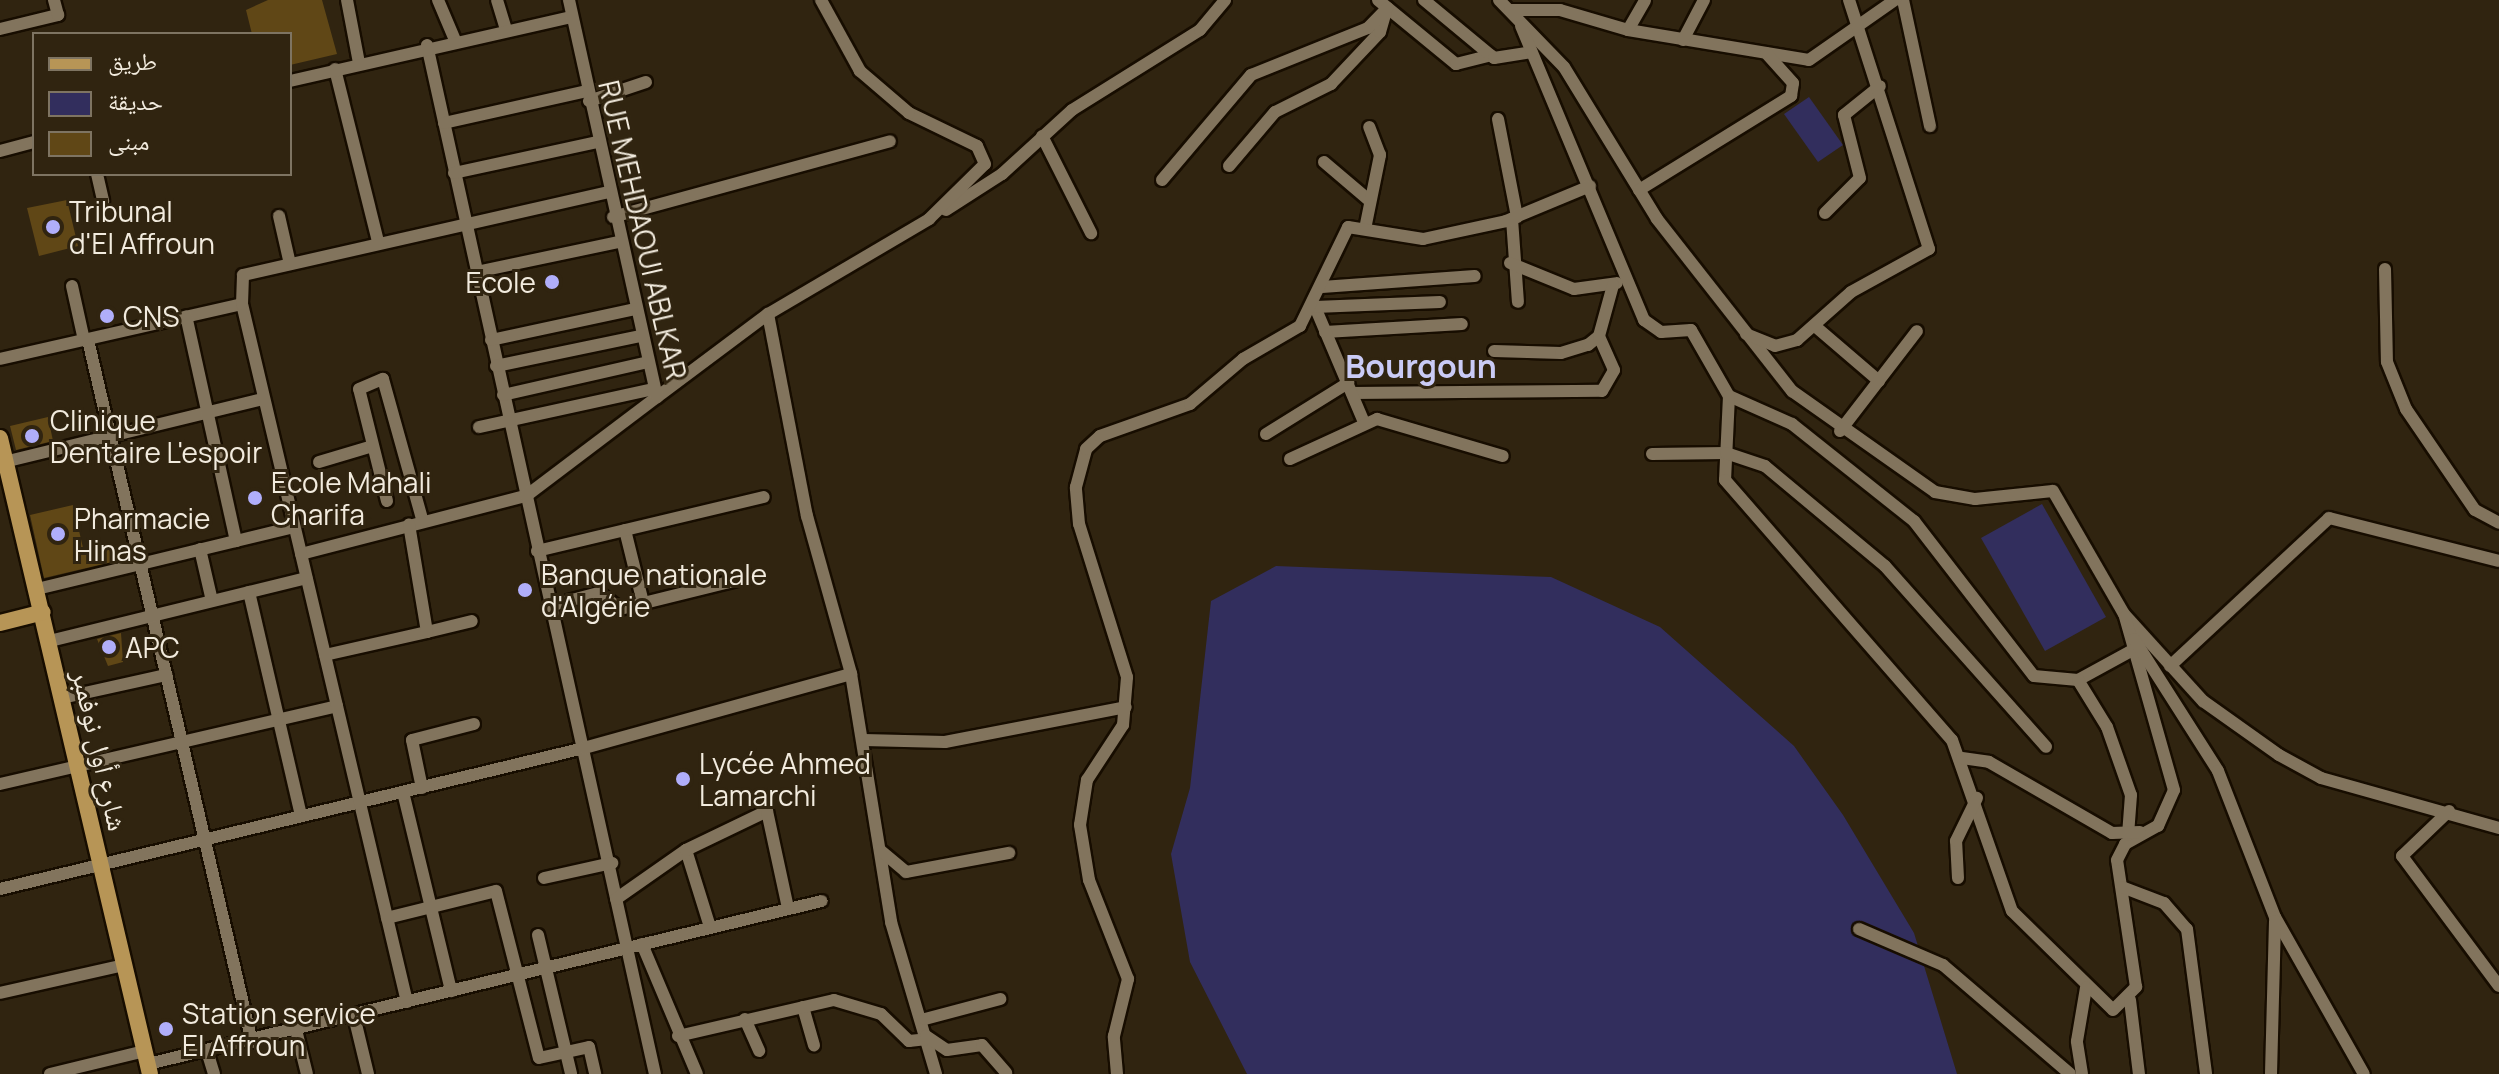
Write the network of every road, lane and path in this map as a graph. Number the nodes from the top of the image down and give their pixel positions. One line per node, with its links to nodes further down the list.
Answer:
1 (54, 0): 20 (street)
2 (347, 0): 29 (street)
3 (438, 0): 23 (street)
4 (497, 0): 21 (street)
5 (569, 0): 18 (street, RUE MEHDAOUI ABLKAR)
6 (821, 0): 58 (street)
7 (1225, 0): 39 (street)
8 (1424, 0): 28 (street)
9 (1499, 0): 17 (street)
10 (1645, 0): 22 (street)
11 (1704, 0): 24 (street)
12 (1849, 0): 19 (street)
13 (1895, 0): 19 (street)
14 (1903, 0): 37 (street)
15 (1383, 4): 28 (street); 45 (street); 48 (street)
16 (1564, 5): 17 (street); 22 (street)
17 (1514, 14): 26 (street); 50 (street)
18 (572, 17): 21 (street); 34 (street, RUE MEHDAOUI ABLKAR)
19 (1861, 24): 27 (street); 33 (street)
20 (0, 29)
21 (506, 29): 23 (street)
22 (1628, 30): 24 (street)
23 (455, 40): 25 (street)
24 (1683, 40): 27 (street)
25 (427, 45): 29 (street); 36 (street)
26 (1532, 52): 28 (street); 49 (street)
27 (1766, 53): 50 (street)
28 (1491, 55)
29 (359, 63): 30 (street)
30 (335, 69): 31 (street); 62 (street)
31 (292, 80)
32 (646, 82): 34 (street)
33 (1880, 86): 54 (street); 81 (street)
34 (588, 96): 36 (street); 41 (street, RUE MEHDAOUI ABLKAR)
35 (1498, 119): 57 (street)
36 (444, 123): 46 (street)
37 (1930, 126)
38 (1369, 127): 53 (street)
39 (1042, 136): 58 (street); 61 (street)
40 (890, 141): 56 (street)
41 (597, 142): 46 (street); 51 (street, RUE MEHDAOUI ABLKAR)
42 (32, 143): 43 (street)
43 (0, 151)
44 (1324, 162): 53 (street)
45 (1229, 166)
46 (454, 173): 59 (street)
47 (97, 176): 52 (street)
48 (1162, 180)
49 (1590, 186): 57 (street); 69 (street)
50 (1639, 190): 82 (street)
51 (607, 192): 56 (street, RUE MEHDAOUI ABLKAR); 59 (street)
52 (103, 201)
53 (1370, 201): 60 (street)
54 (1825, 213)
55 (279, 216): 65 (street)
56 (613, 217): 63 (street, RUE MEHDAOUI ABLKAR)
57 (1514, 218): 60 (street); 64 (street)
58 (929, 219): 78 (street)
59 (465, 223): 62 (street); 67 (street)
60 (1365, 229): 72 (street)
61 (1091, 233)
62 (378, 242): 65 (street)
63 (618, 242): 67 (street); 77 (street, RUE MEHDAOUI ABLKAR)
64 (1510, 263): 70 (street); 74 (street)
65 (290, 264): 75 (street)
66 (2385, 269): 118 (street)
67 (476, 272): 88 (street)
68 (1475, 276): 72 (street)
69 (1627, 279): 70 (street); 97 (street)
70 (1613, 285): 86 (street)
71 (72, 286): 87 (street)
72 (1322, 287): 76 (street)
73 (1440, 302): 76 (street)
74 (1518, 302)
75 (242, 304): 79 (street); 98 (street)
76 (1315, 307): 84 (street); 151 (street)
77 (635, 309): 85 (street, RUE MEHDAOUI ABLKAR); 88 (street)
78 (768, 314): 95 (street); 146 (street)
79 (186, 316): 87 (street); 99 (street)
80 (1462, 324): 84 (street)
81 (1816, 327): 82 (street); 93 (street)
82 (1736, 328): 103 (street)
83 (1917, 331): 93 (street)
84 (1325, 332): 94 (street)
85 (641, 336): 91 (street, RUE MEHDAOUI ABLKAR); 92 (street)
86 (1599, 336): 89 (street); 94 (street)
87 (86, 340): 90 (street); 105 (street)
88 (491, 340): 92 (street)
89 (1494, 351)
90 (0, 359)
91 (648, 362): 95 (street, RUE MEHDAOUI ABLKAR); 96 (street)
92 (496, 366): 96 (street)
93 (1879, 381): 103 (street)
94 (1350, 388): 100 (street); 104 (street)
95 (656, 393): 101 (street); 114 (street, RUE MEHDAOUI ABLKAR)
96 (503, 395): 101 (street)
97 (1729, 396): 108 (street); 148 (street)
98 (263, 399): 99 (street); 120 (street)
99 (208, 413): 105 (street); 122 (street)
100 (1363, 420): 110 (street); 111 (street)
101 (510, 421): 102 (street); 114 (street)
102 (479, 427)
103 (1840, 431): 136 (street)
104 (1266, 434)
105 (111, 436): 113 (street); 127 (street)
106 (0, 438): 113 (main road, شارع أول نوفمبر)
107 (373, 446): 112 (street); 116 (street); 117 (street)
108 (1726, 453): 109 (street); 156 (street); 158 (street)
109 (1652, 454)
110 (1503, 456)
111 (1290, 459)
112 (319, 462)
113 (3, 463): 130 (main road, شارع أول نوفمبر)
114 (526, 496): 117 (street, RUE MEHDAOUI ABLKAR); 124 (street)
115 (764, 497): 121 (street)
116 (387, 501)
117 (423, 522): 119 (street, RUE MEHDAOUI ABLKAR)
118 (2499, 523)
119 (409, 525): 125 (street, RUE MEHDAOUI ABLKAR); 141 (street)
120 (294, 527): 122 (street); 125 (street)
121 (625, 530): 124 (street); 133 (street)
122 (236, 541): 123 (street)
123 (200, 549): 127 (street); 132 (street)
124 (537, 551): 134 (street)
125 (301, 554): 129 (street)
126 (2499, 561): 145 (street)
127 (140, 563): 130 (street); 137 (street)
128 (749, 577): 133 (street)
129 (306, 578): 131 (street); 144 (street)
130 (37, 589): 135 (main road, شارع أول نوفمبر)
131 (249, 592): 132 (street); 152 (street)
132 (212, 601): 137 (street)
133 (643, 603): 134 (street)
134 (549, 606): 157 (street)
135 (43, 612): 139 (main road); 142 (main road, شارع أول نوفمبر)
136 (2124, 614): 140 (street); 145 (street)
137 (152, 616): 142 (street); 147 (street)
138 (472, 621): 141 (street)
139 (0, 623)
140 (2128, 630): 143 (street); 184 (street)
141 (427, 632): 144 (street)
142 (50, 641): 149 (main road, شارع أول نوفمبر)
143 (2133, 650): 148 (street); 167 (street)
144 (325, 655): 150 (street)
145 (2170, 666): 165 (street)
146 (851, 674): 154 (street); 157 (street)
147 (166, 675): 149 (street); 155 (street)
148 (2078, 680): 169 (street)
149 (62, 698): 159 (main road, شارع أول نوفمبر)
150 (337, 706): 152 (street); 164 (street)
151 (1126, 707): 154 (street); 224 (street)
152 (279, 719): 155 (street); 166 (street)
153 (474, 724): 161 (street)
154 (864, 740): 171 (street)
155 (182, 742): 159 (street); 170 (street)
156 (2046, 747)
157 (584, 748): 161 (street); 174 (street)
158 (1962, 758): 163 (street); 169 (street)
159 (78, 767): 160 (street); 175 (main road, شارع أول نوفمبر)
160 (0, 784)
161 (422, 788): 162 (street)
162 (403, 792): 164 (street); 182 (street)
163 (1977, 798): 177 (street); 195 (street)
164 (360, 803): 166 (street); 185 (street)
165 (2449, 811): 168 (street); 194 (street)
166 (301, 816): 170 (street)
167 (2158, 826): 169 (street); 178 (street)
168 (2499, 828)
169 (2128, 835)
170 (203, 841): 175 (street); 208 (street)
171 (879, 849): 173 (street); 204 (street)
172 (686, 850): 180 (street); 183 (street); 186 (street)
173 (1009, 853)
174 (612, 863): 176 (street); 180 (street)
175 (101, 867): 179 (street); 191 (main road, شارع أول نوفمبر)
176 (544, 878)
177 (1958, 878)
178 (2122, 887): 199 (street); 228 (street)
179 (0, 889)
180 (616, 899): 190 (street)
181 (822, 901): 183 (street)
182 (431, 907): 185 (street); 193 (street); 196 (street)
183 (788, 908): 186 (street)
184 (2275, 917): 229 (street); 230 (street)
185 (387, 918): 200 (street)
186 (710, 927): 189 (street)
187 (1859, 929): 225 (street)
188 (538, 935): 192 (street)
189 (642, 944): 190 (street); 206 (street)
190 (626, 948): 192 (street); 221 (street)
191 (124, 965): 197 (street); 213 (main road, شارع أول نوفمبر)
192 (546, 968): 193 (street); 212 (street)
193 (518, 976): 196 (street); 212 (street)
194 (2499, 986)
195 (2086, 988): 199 (street); 226 (street)
196 (451, 991): 200 (street)
197 (0, 993)
198 (1000, 999): 204 (street)
199 (2130, 1000): 227 (street)
200 (407, 1002): 202 (street)
201 (803, 1007): 203 (street); 207 (street); 209 (street)
202 (354, 1016): 205 (street); 218 (street)
203 (745, 1019): 206 (street); 211 (street)
204 (925, 1019): 207 (street)
205 (296, 1030): 208 (street); 217 (street)
206 (678, 1036): 222 (street)
207 (926, 1038): 214 (street); 223 (street)
208 (252, 1042): 210 (street)
209 (814, 1045)
210 (207, 1051): 213 (street); 216 (street)
211 (759, 1051)
212 (566, 1052): 219 (street); 220 (street)
213 (148, 1063): 215 (street)
214 (1006, 1073)
215 (50, 1074)
216 (214, 1074)
217 (307, 1074)
218 (368, 1074)
219 (571, 1074)
220 (595, 1074)
221 (655, 1074)
222 (697, 1074)
223 (936, 1074)
224 (1117, 1074)
225 (2070, 1074)
226 (2082, 1074)
227 (2139, 1074)
228 (2206, 1074)
229 (2271, 1074)
230 (2364, 1074)

